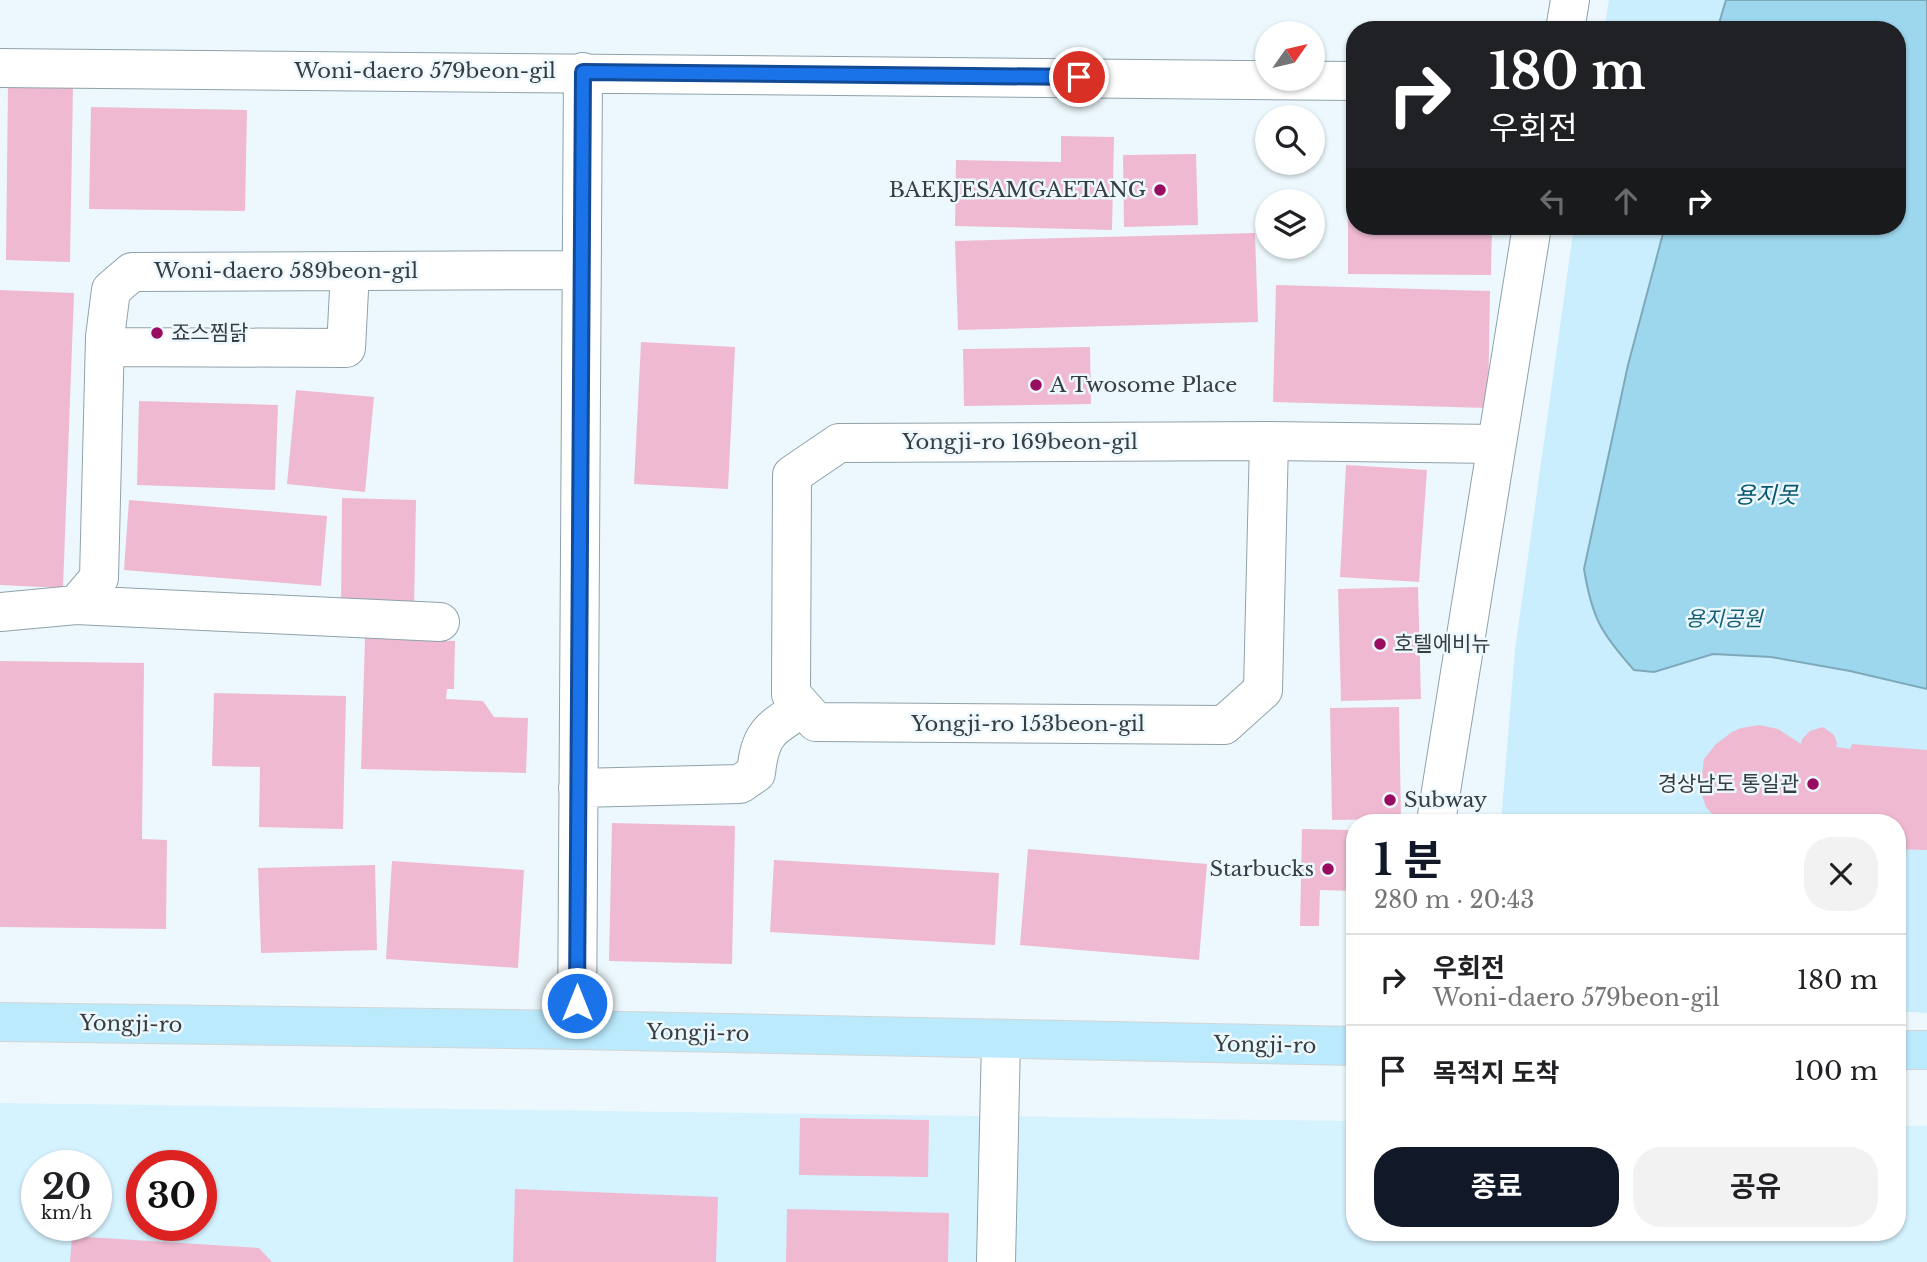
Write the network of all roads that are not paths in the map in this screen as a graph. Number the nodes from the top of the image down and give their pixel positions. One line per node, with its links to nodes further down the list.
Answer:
1 (1570, 0): 2 (street)
2 (1566, 21)
3 (0, 68): 4 (street, Woni-daero 579beon-gil)
4 (583, 72): 5 (street, Woni-daero 579beon-gil); 7 (street)
5 (1346, 81)
6 (1531, 235): 11 (street)
7 (581, 270): 8 (street, Woni-daero 589beon-gil); 16 (street)
8 (350, 271): 9 (street, Woni-daero 589beon-gil); 9 (street)
9 (105, 347): 12 (street, Woni-daero 589beon-gil)
10 (1269, 441): 11 (street, Yongji-ro 169beon-gil); 15 (street, Yongji-ro 169beon-gil); 15 (street, Yongji-ro 153beon-gil)
11 (1496, 444): 17 (street)
12 (76, 605): 13 (street); 14 (street)
13 (0, 612)
14 (440, 622)
15 (803, 708): 16 (street)
16 (578, 788): 19 (street)
17 (1437, 814)
18 (0, 1022): 19 (main road, Yongji-ro)
19 (577, 1030): 20 (main road, Yongji-ro)
20 (1001, 1039): 21 (main road, Yongji-ro); 24 (street)
21 (1346, 1046)
22 (1906, 1050): 23 (main road)
23 (1927, 1050)
24 (996, 1262)

